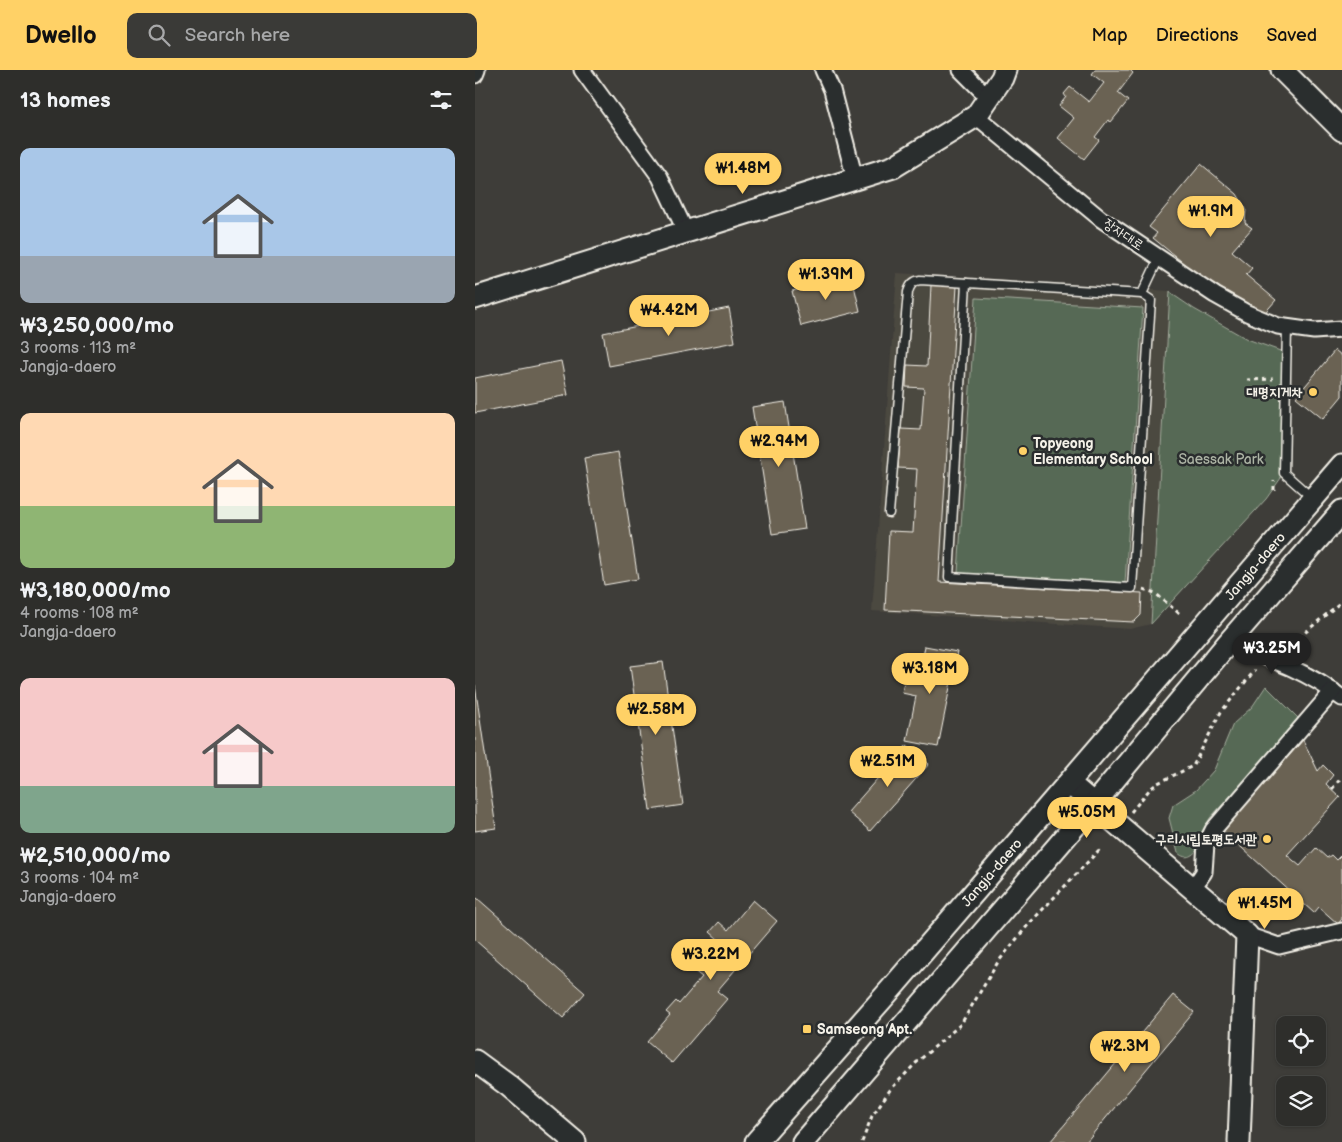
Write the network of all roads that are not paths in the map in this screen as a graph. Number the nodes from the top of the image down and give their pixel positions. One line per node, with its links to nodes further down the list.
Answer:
1 (477, 70): 7 (street)
2 (583, 70): 12 (street)
3 (823, 70): 11 (street)
4 (961, 70): 8 (street)
5 (1005, 70): 8 (street)
6 (1283, 70): 10 (street)
7 (475, 75)
8 (989, 98): 9 (street)
9 (976, 116): 11 (street); 13 (street, 장자대로)
10 (1342, 130)
11 (855, 178): 12 (street)
12 (686, 232): 16 (street)
13 (1159, 258): 15 (lane); 17 (street, 장자대로)
14 (966, 284): 15 (lane); 22 (lane); 24 (lane)
15 (1142, 294): 24 (lane)
16 (475, 298)
17 (1287, 328): 18 (street, 장자대로); 20 (lane)
18 (1342, 329)
19 (1342, 465): 20 (street, Jangja-daero)
20 (1313, 499): 27 (street, Jangja-daero)
21 (1342, 511): 25 (street)
22 (889, 513)
23 (939, 576): 24 (lane)
24 (949, 577)
25 (1228, 643): 26 (street); 28 (street)
26 (1334, 692): 29 (street)
27 (1069, 783): 28 (street); 34 (street, Jangja-daero)
28 (1093, 805): 29 (street); 35 (street)
29 (1193, 888): 31 (street)
30 (1342, 932): 31 (street)
31 (1247, 935): 36 (street)
32 (475, 1061): 33 (street)
33 (575, 1142)
34 (756, 1142)
35 (803, 1142)
36 (1239, 1142)

